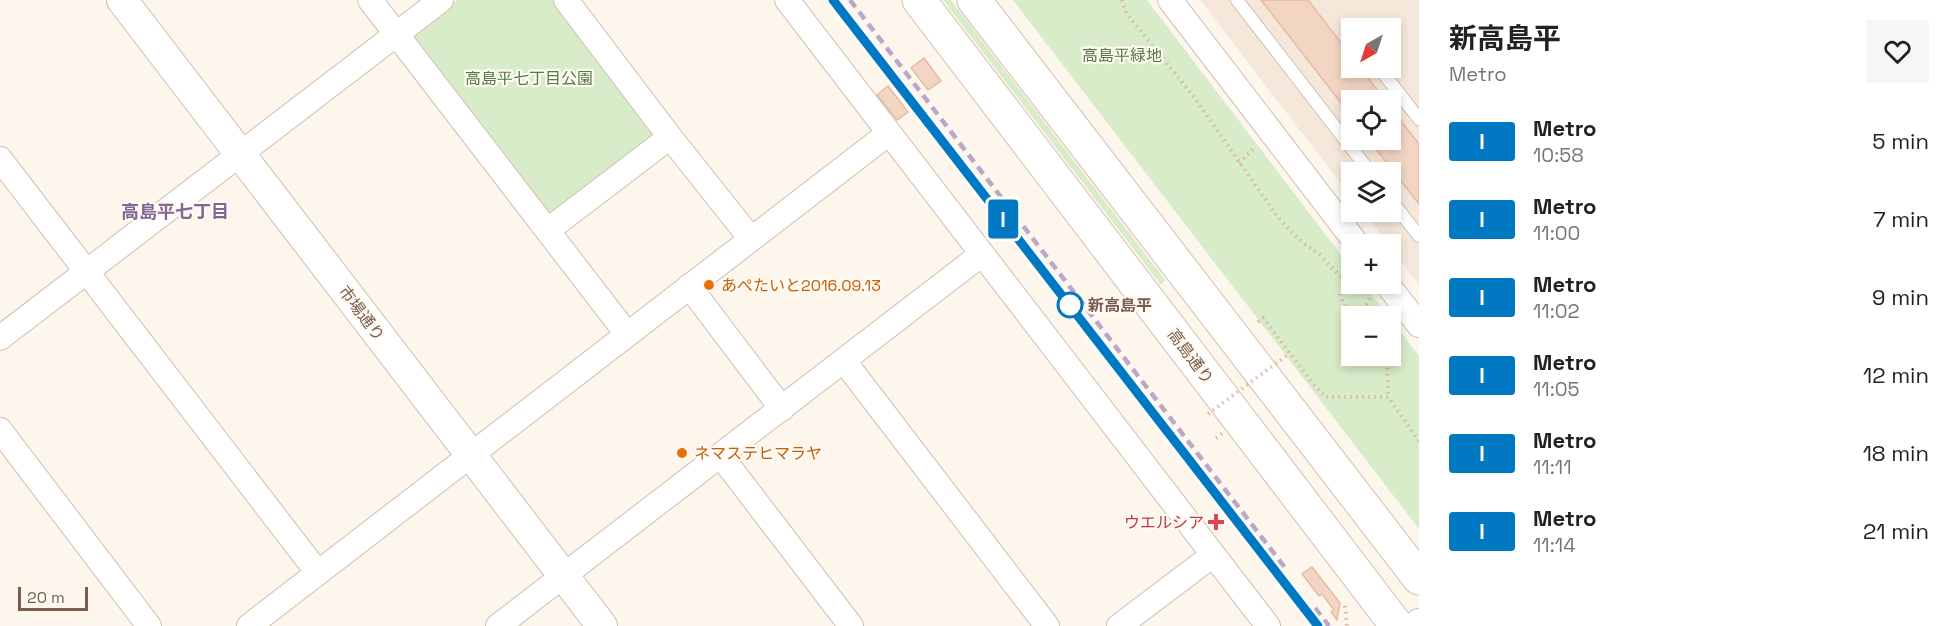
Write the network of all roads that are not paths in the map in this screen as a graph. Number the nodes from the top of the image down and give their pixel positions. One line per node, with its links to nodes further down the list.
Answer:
1 (122, 0): 15 (street, 市場通り)
2 (370, 0): 10 (street)
3 (441, 0): 10 (street)
4 (566, 0): 14 (street)
5 (787, 0): 13 (street)
6 (919, 0): 47 (main road, 高島通り)
7 (974, 0): 38 (main road)
8 (1170, 0): 20 (street)
9 (1237, 0): 17 (lane)
10 (396, 34): 15 (street); 19 (street)
11 (1387, 78): 12 (lane)
12 (1419, 119)
13 (889, 134): 22 (street); 23 (street)
14 (670, 137): 19 (street); 22 (street)
15 (240, 154): 24 (street); 33 (street, 市場通り)
16 (0, 159): 24 (street)
17 (1362, 162)
18 (1401, 213): 21 (lane)
19 (548, 230): 28 (street)
20 (1349, 234)
21 (1419, 236)
22 (751, 239): 25 (street)
23 (982, 254): 30 (street); 35 (street)
24 (86, 272): 29 (street); 36 (street)
25 (689, 286): 28 (street); 31 (street)
26 (1383, 294): 27 (street)
27 (1419, 325)
28 (627, 334): 33 (street)
29 (0, 338)
30 (844, 361): 31 (street); 44 (street)
31 (782, 410): 34 (street)
32 (0, 430): 39 (street)
33 (471, 455): 36 (street); 37 (street, 市場通り)
34 (721, 456): 37 (street); 43 (street)
35 (1213, 555): 45 (street); 46 (street)
36 (318, 573): 40 (street)
37 (564, 576): 41 (street); 42 (street, 市場通り)
38 (1419, 578)
39 (149, 626)
40 (249, 626)
41 (498, 626)
42 (602, 626)
43 (851, 626)
44 (1047, 626)
45 (1119, 626)
46 (1268, 626)
47 (1397, 626)

